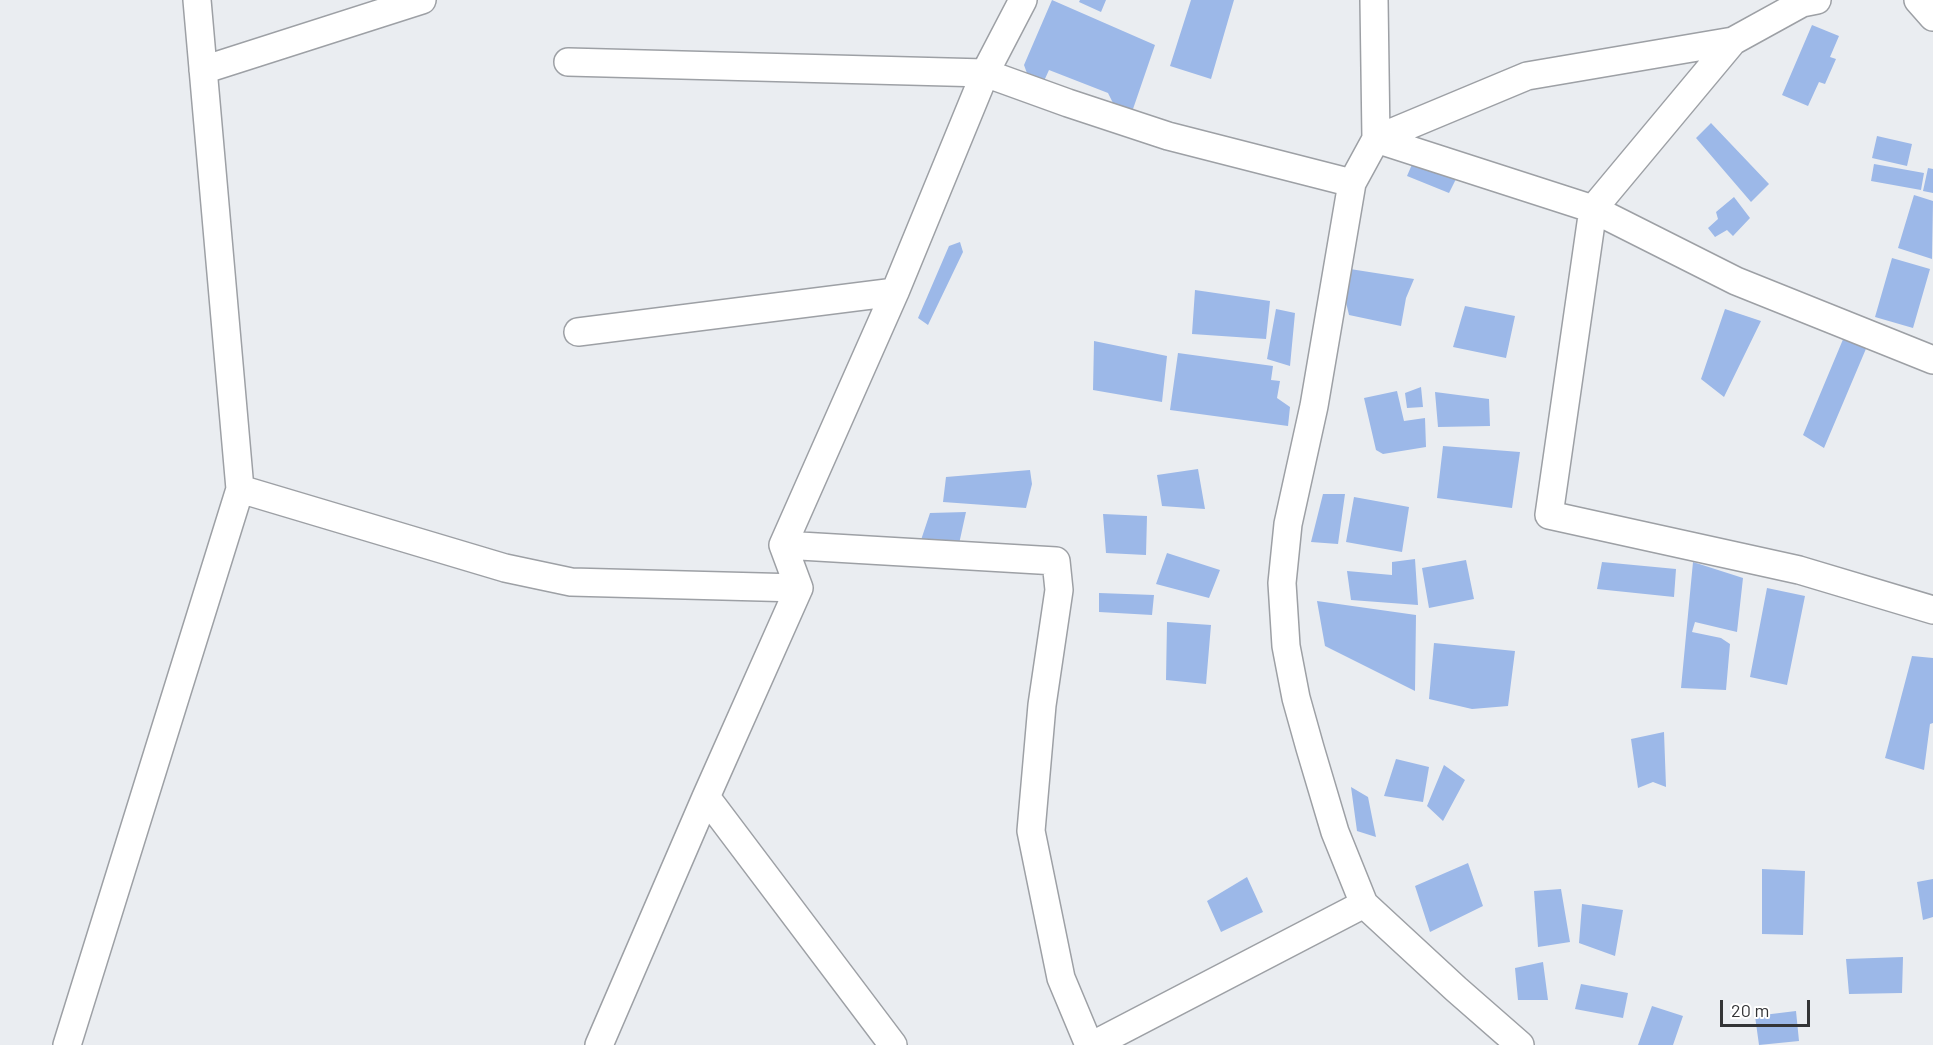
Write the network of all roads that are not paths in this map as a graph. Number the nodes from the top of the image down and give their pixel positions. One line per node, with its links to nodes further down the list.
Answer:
1 (197, 0): 10 (street)
2 (422, 0): 10 (street)
3 (1023, 0): 11 (street)
4 (1374, 0): 12 (street)
5 (1817, 0): 8 (street)
6 (1918, 0): 7 (street)
7 (1933, 17)
8 (1733, 41): 12 (street); 14 (street)
9 (568, 62): 11 (street)
10 (203, 70): 18 (street)
11 (985, 73): 13 (street); 15 (street)
12 (1376, 139): 13 (street); 14 (street)
13 (1352, 183): 23 (street)
14 (1593, 209): 17 (street); 21 (street)
15 (895, 292): 16 (street); 19 (street)
16 (578, 332)
17 (1933, 360)
18 (240, 489): 20 (street); 24 (street)
19 (783, 545): 20 (street); 27 (street)
20 (799, 588): 22 (street)
21 (1933, 610)
22 (706, 796): 25 (street); 26 (street)
23 (1364, 903): 27 (street); 28 (street)
24 (68, 1045)
25 (599, 1045)
26 (893, 1045)
27 (1091, 1045)
28 (1520, 1045)

